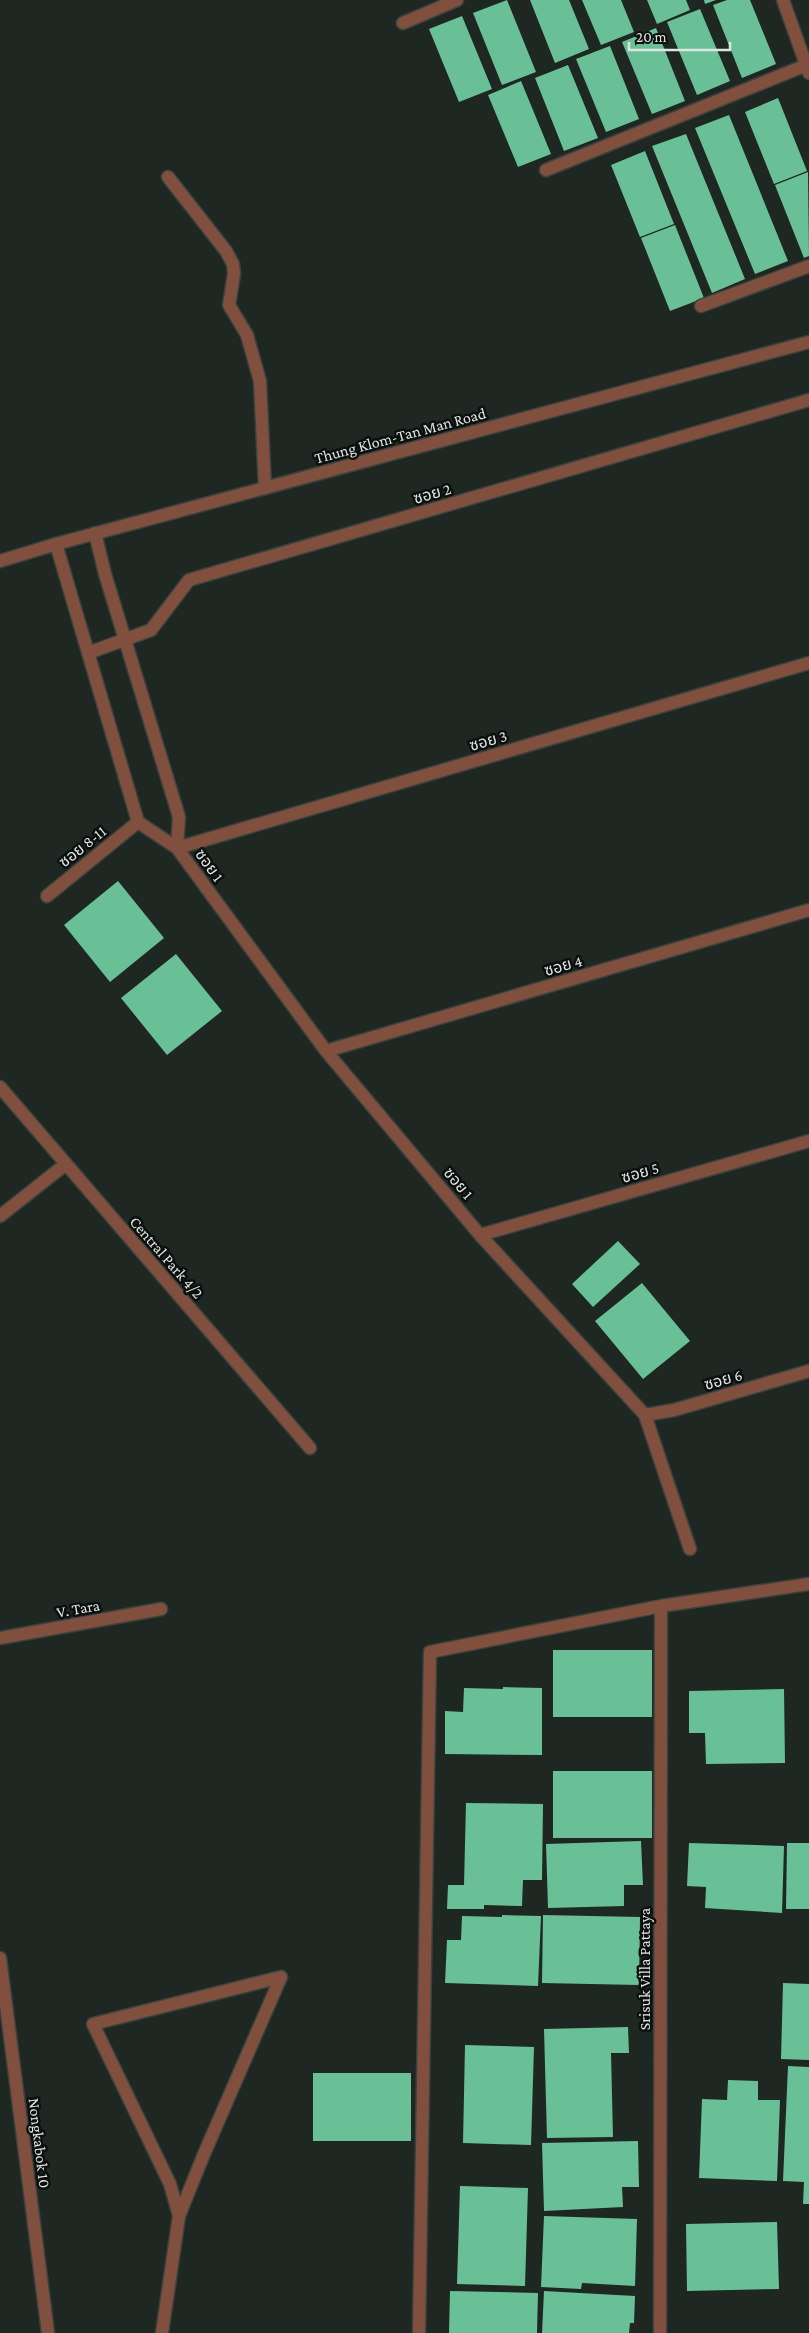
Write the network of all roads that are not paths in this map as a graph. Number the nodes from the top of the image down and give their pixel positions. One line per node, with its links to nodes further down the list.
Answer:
1 (457, 0): 3 (street)
2 (783, 0): 4 (street)
3 (403, 23)
4 (808, 68): 5 (street)
5 (546, 170)
6 (168, 176): 11 (street)
7 (809, 266): 8 (street)
8 (701, 306)
9 (809, 342): 11 (street, Thung Klom-Tan Man Road)
10 (809, 400): 15 (street, ซอย 2)
11 (265, 488): 12 (street, Thung Klom-Tan Man Road)
12 (95, 533): 13 (street, Thung Klom-Tan Man Road); 15 (street, ซอย 1)
13 (56, 544): 14 (street, Thung Klom-Tan Man Road); 16 (street)
14 (0, 561)
15 (125, 639): 16 (street, ซอย 2); 19 (street, ซอย 1)
16 (88, 653): 18 (street)
17 (809, 663): 19 (street, ซอย 3)
18 (138, 822): 19 (street, ซอย 1); 20 (street, ซอย 8-11)
19 (177, 848): 22 (street, ซอย 1)
20 (47, 896)
21 (809, 910): 22 (street, ซอย 4)
22 (326, 1051): 27 (street, ซอย 1)
23 (0, 1087): 25 (street, Central Park 4/2)
24 (809, 1141): 27 (street, ซอย 5)
25 (66, 1164): 26 (street); 30 (street, Central Park 4/2)
26 (0, 1216)
27 (480, 1235): 29 (street, ซอย 1)
28 (809, 1371): 29 (street, ซอย 6)
29 (644, 1415): 31 (street, ซอย 1)
30 (310, 1448)
31 (690, 1548)
32 (809, 1584): 33 (street)
33 (661, 1606): 40 (street); 41 (street, Srisuk Villa Pattaya)
34 (161, 1609): 35 (street, V. Tara)
35 (0, 1638)
36 (0, 1958): 38 (street, Nongkabok 10)
37 (179, 2216): 37 (street); 39 (street)
38 (48, 2333)
39 (162, 2333)
40 (419, 2333)
41 (660, 2333)

